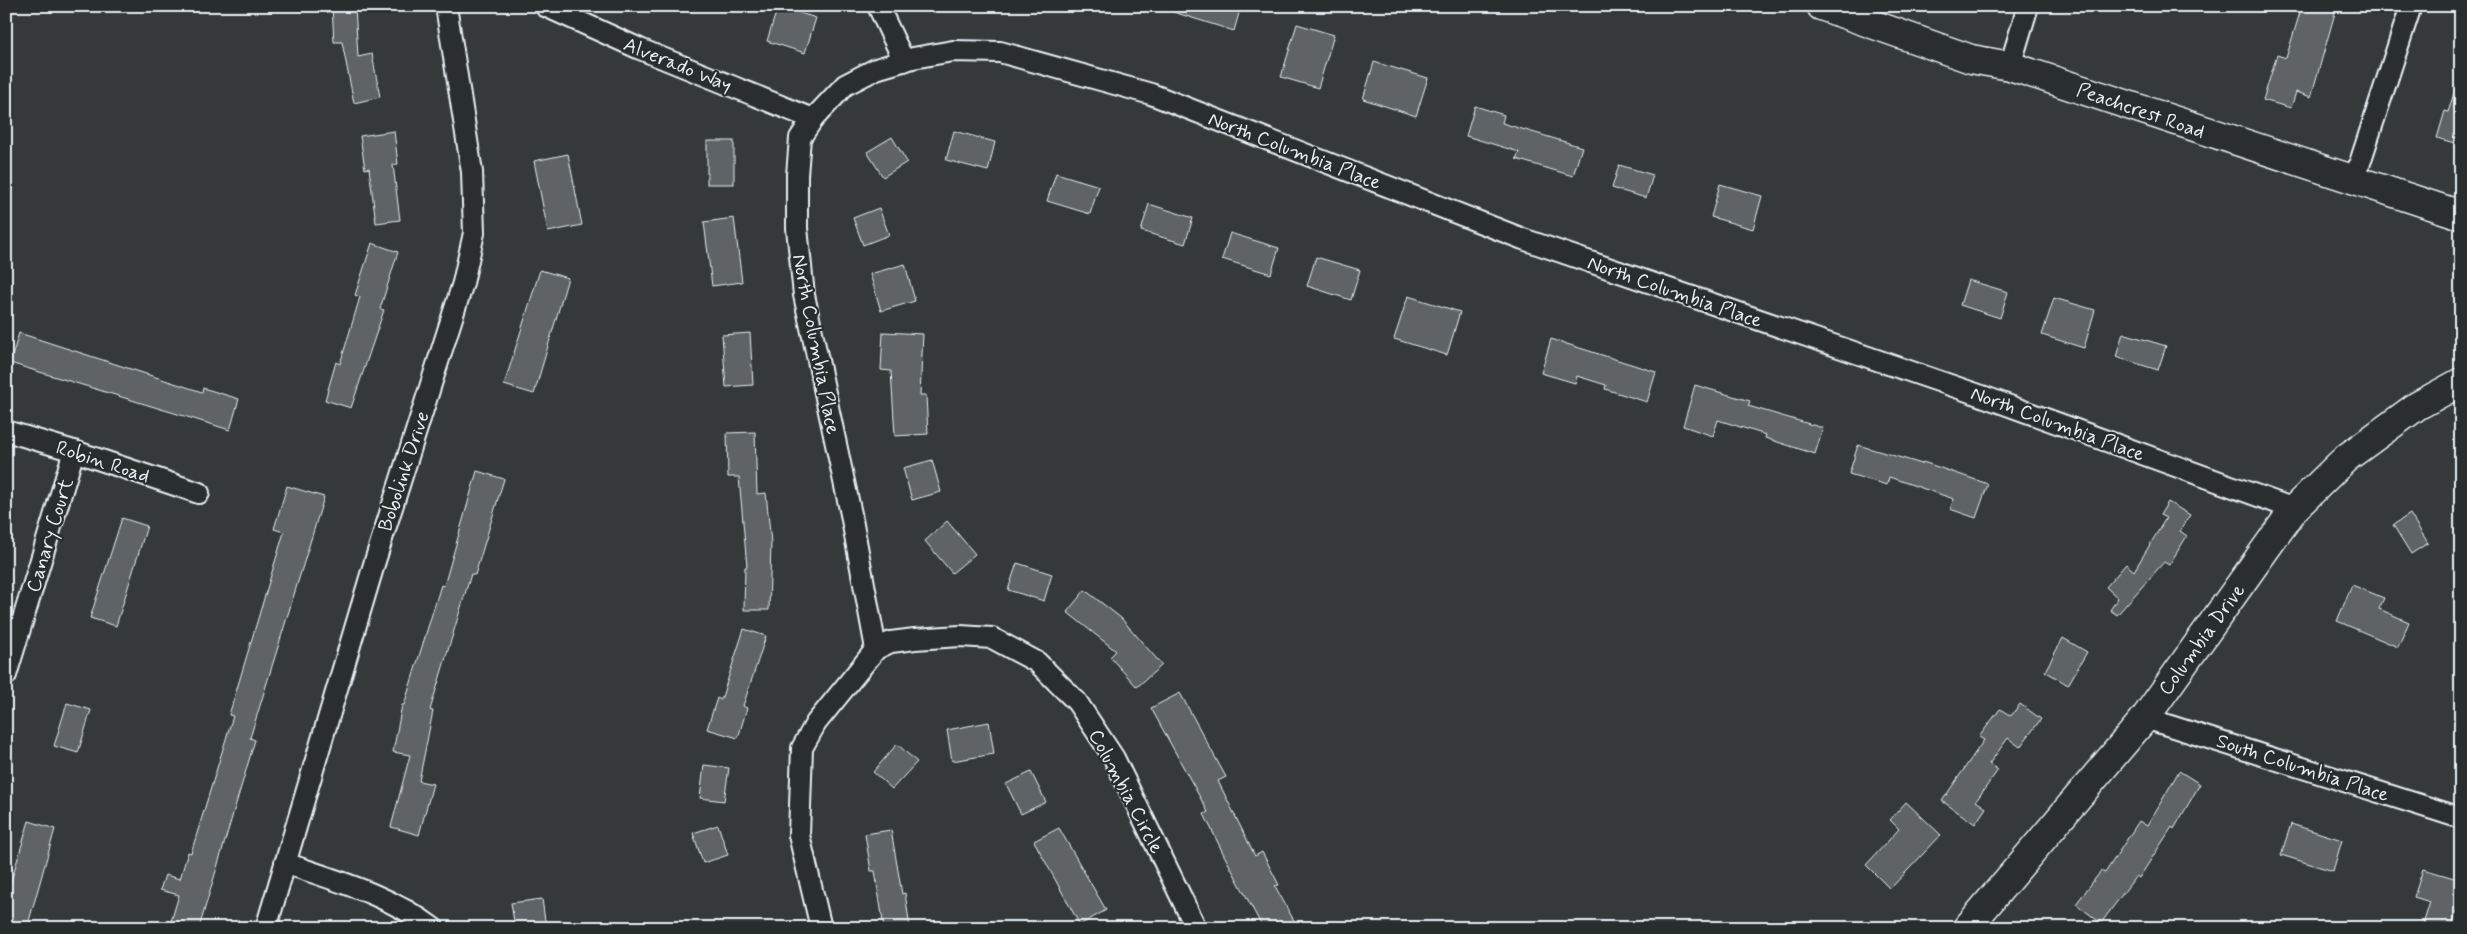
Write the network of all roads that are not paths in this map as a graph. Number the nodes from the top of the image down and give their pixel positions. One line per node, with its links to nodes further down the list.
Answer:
1 (446, 6): 21 (street, Bobolink Drive)
2 (545, 6): 9 (street, Alverado Way)
3 (878, 6): 7 (street)
4 (1821, 6): 8 (main road, Peachcrest Road)
5 (2028, 6): 8 (street)
6 (2411, 6): 10 (street)
7 (904, 61): 9 (street, North Columbia Place); 16 (street, North Columbia Place)
8 (2010, 66): 10 (main road, Peachcrest Road)
9 (813, 118): 17 (street, North Columbia Place)
10 (2354, 181): 11 (main road, Peachcrest Road)
11 (2461, 215)
12 (2461, 382): 16 (main road, Columbia Drive)
13 (6, 431): 14 (street, Robin Road)
14 (74, 451): 15 (street, Robin Road); 18 (street, Canary Court)
15 (199, 493)
16 (2294, 509): 19 (main road, Columbia Drive)
17 (876, 649): 24 (street); 25 (street, Columbia Circle)
18 (6, 675)
19 (2145, 718): 20 (street, South Columbia Place); 26 (main road, Columbia Drive)
20 (2461, 818)
21 (285, 863): 22 (street, Bobolink Drive); 23 (street)
22 (266, 928)
23 (434, 928)
24 (820, 928)
25 (1196, 928)
26 (1967, 928)

